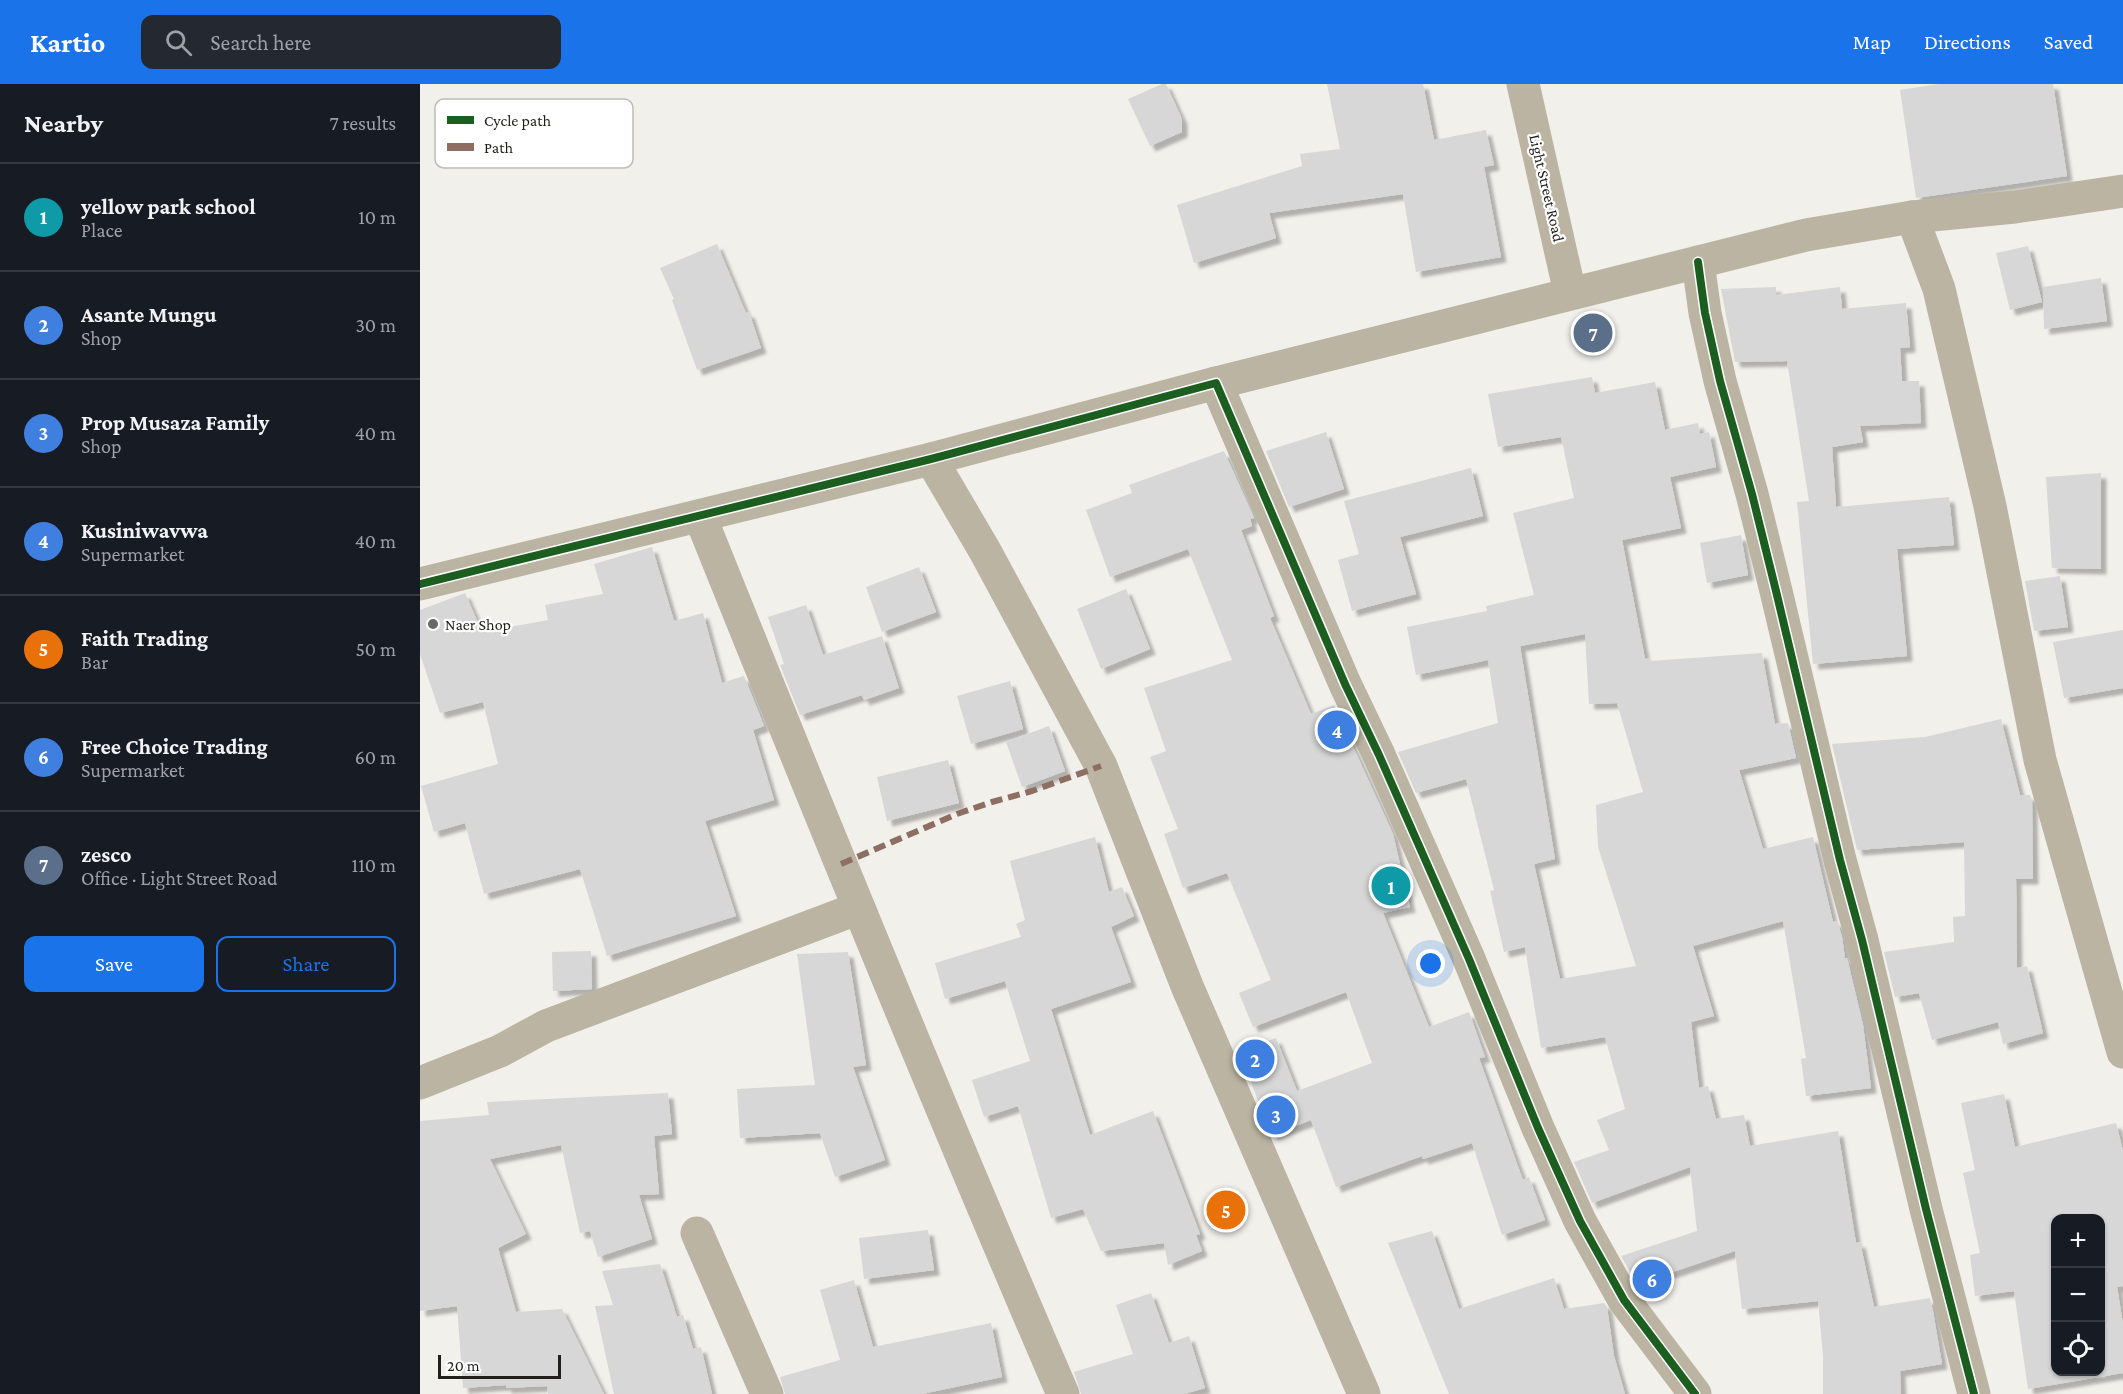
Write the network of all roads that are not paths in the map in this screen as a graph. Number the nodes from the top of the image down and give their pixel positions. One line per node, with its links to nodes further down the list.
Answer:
1 (1523, 84): 5 (street, Light Street Road)
2 (2123, 191): 3 (street)
3 (1912, 217): 4 (street); 11 (street)
4 (1698, 262): 5 (street); 18 (street)
5 (1570, 293): 6 (street)
6 (1216, 383): 7 (street); 17 (street)
7 (931, 459): 8 (street); 16 (street)
8 (700, 516): 9 (street); 10 (street)
9 (420, 584)
10 (859, 908): 12 (street); 15 (street)
11 (2123, 1052)
12 (420, 1083)
13 (696, 1233): 14 (street)
14 (767, 1394)
15 (1063, 1394)
16 (1364, 1394)
17 (1695, 1394)
18 (1974, 1394)

